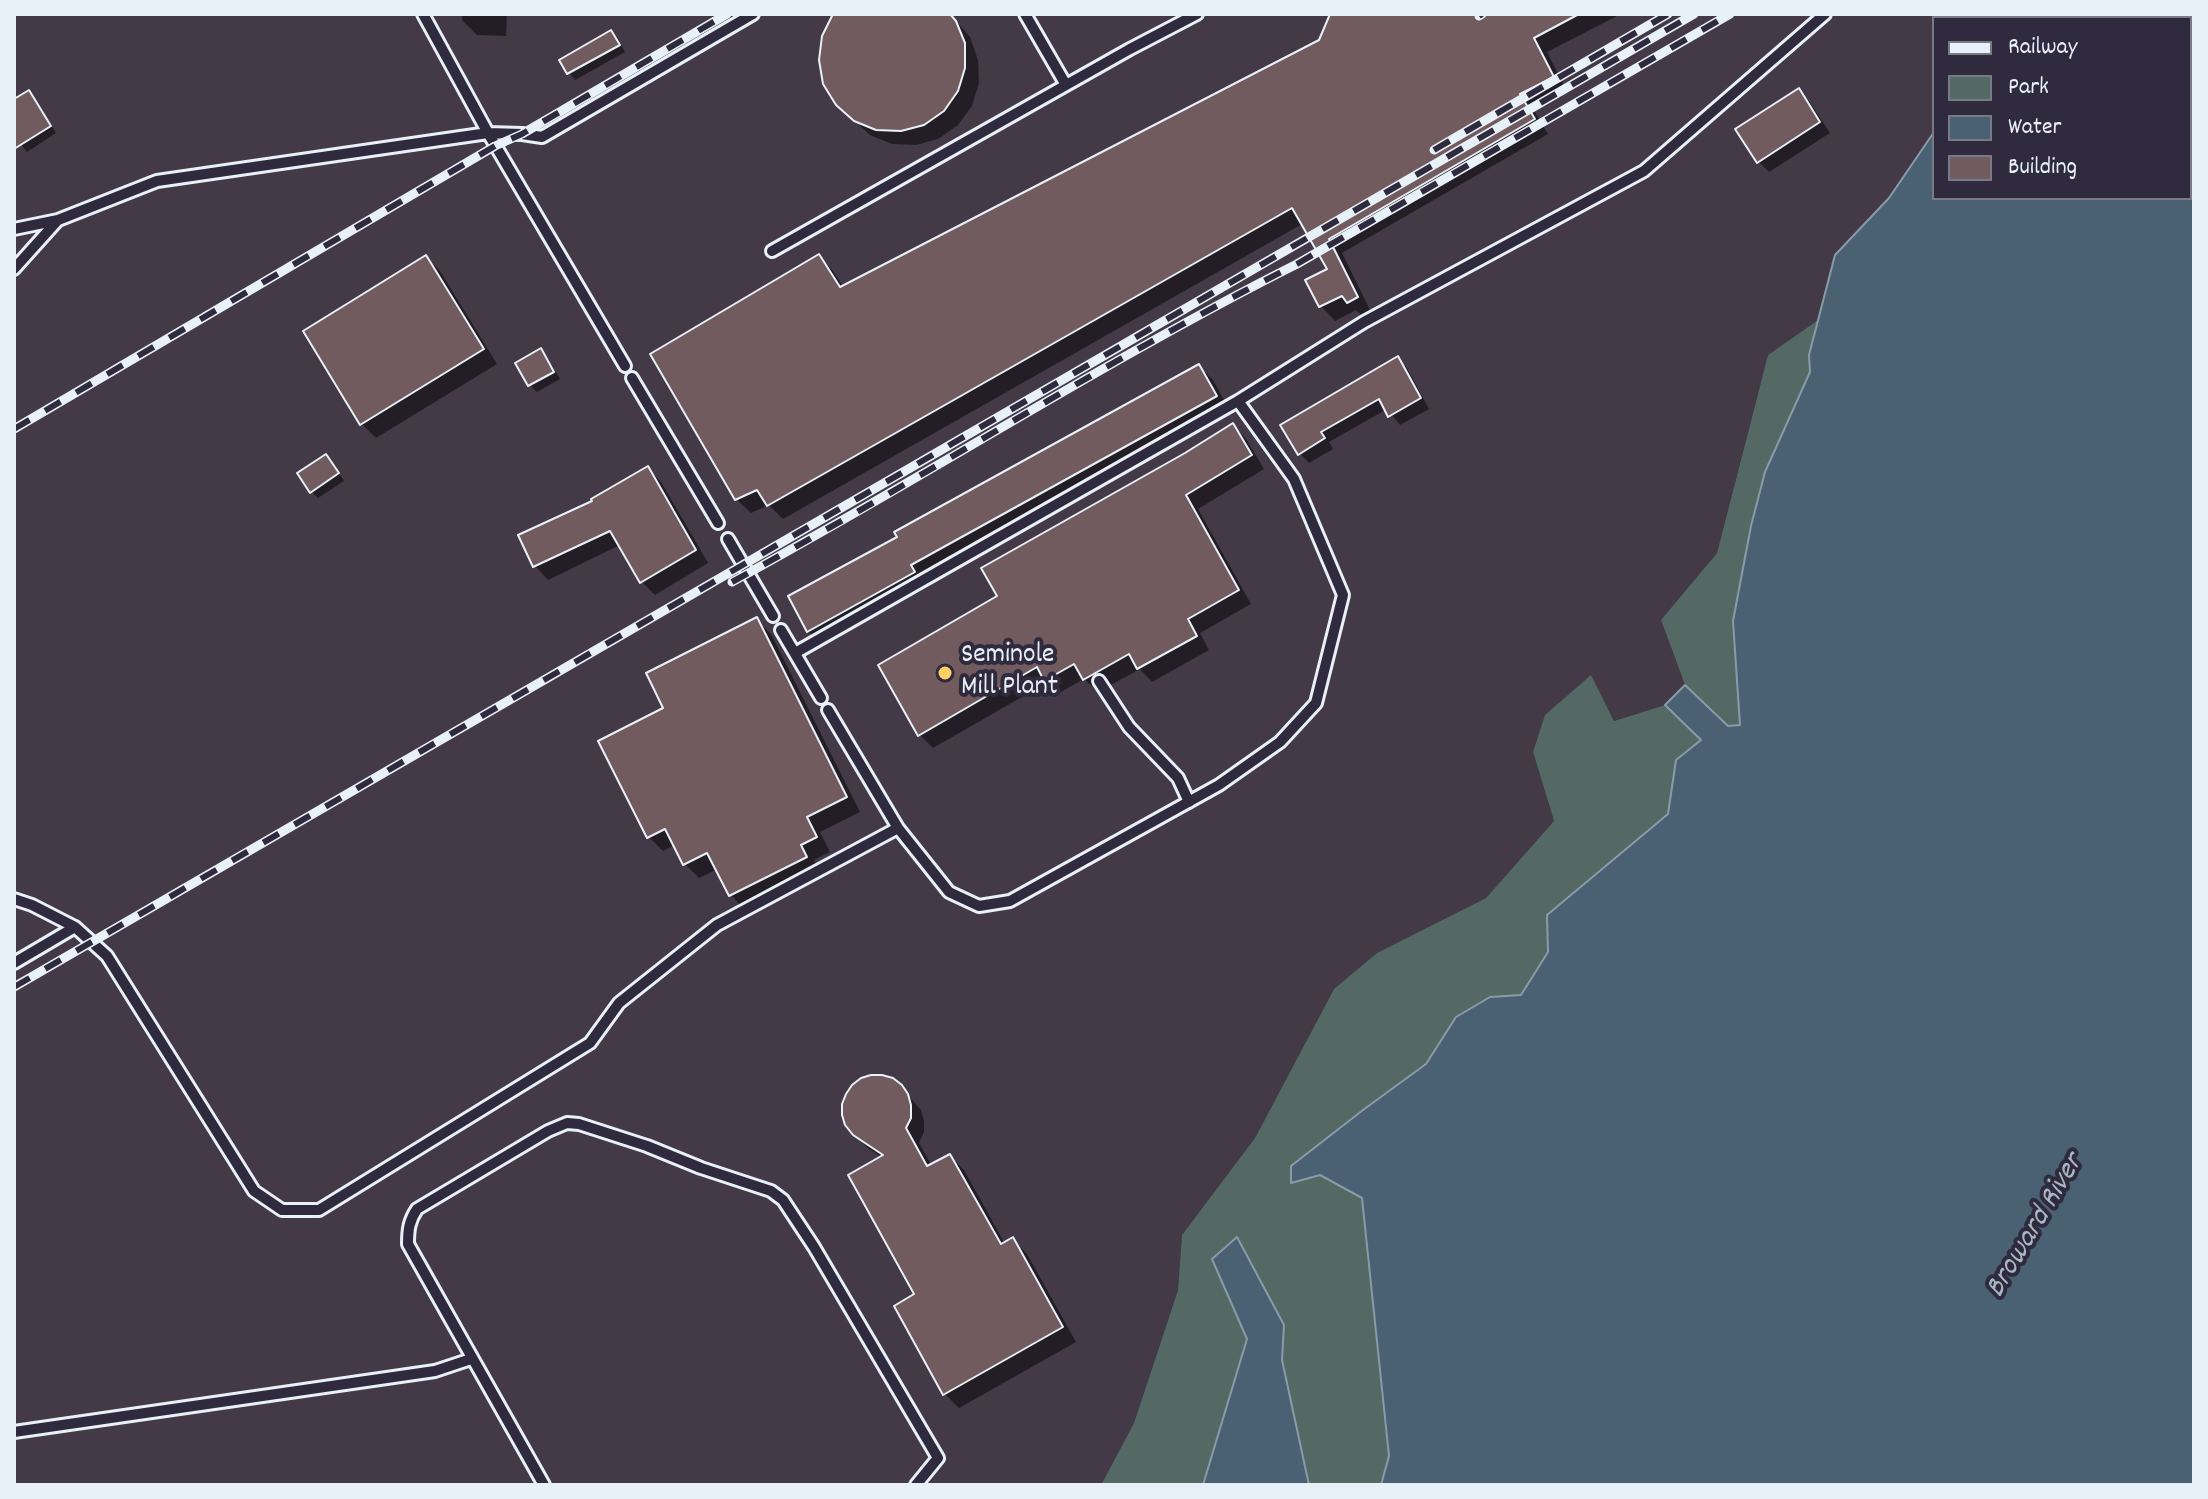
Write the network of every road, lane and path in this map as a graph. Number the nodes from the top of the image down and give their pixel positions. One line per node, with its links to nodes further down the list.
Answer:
1 (423, 14): 7 (lane)
2 (753, 14): 7 (lane)
3 (1025, 14): 6 (lane)
4 (1197, 14): 6 (lane)
5 (1825, 14): 14 (lane)
6 (1066, 85): 10 (lane)
7 (488, 133): 8 (lane); 12 (lane)
8 (58, 220): 9 (lane); 11 (lane)
9 (14, 229)
10 (772, 251)
11 (14, 269)
12 (625, 366)
13 (632, 378): 15 (lane)
14 (1238, 401): 19 (lane); 23 (lane)
15 (718, 523)
16 (728, 539): 17 (lane)
17 (773, 616)
18 (781, 630): 19 (lane)
19 (795, 653): 21 (lane)
20 (1099, 681): 23 (lane)
21 (821, 698)
22 (828, 710): 24 (lane)
23 (1189, 802): 24 (lane)
24 (898, 828): 26 (lane)
25 (14, 899): 26 (lane)
26 (75, 927): 27 (lane)
27 (14, 963)
28 (471, 1359): 29 (lane); 30 (lane); 31 (lane)
29 (14, 1432)
30 (544, 1485)
31 (916, 1485)

